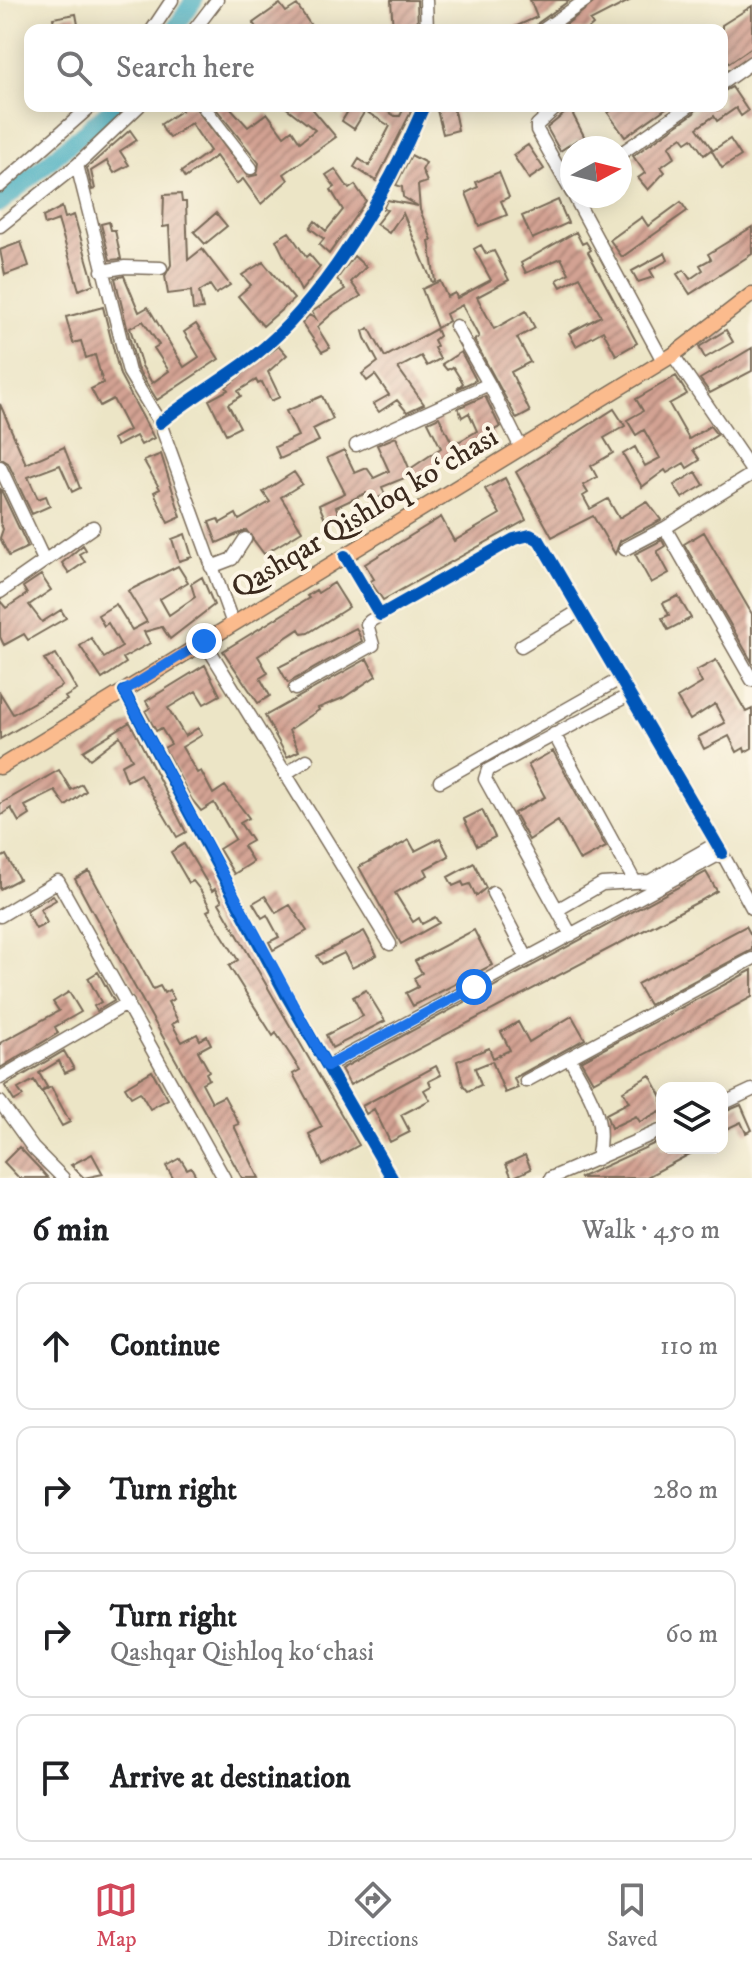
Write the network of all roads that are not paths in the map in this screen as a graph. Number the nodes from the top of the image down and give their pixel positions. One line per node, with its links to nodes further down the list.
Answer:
1 (172, 0): 5 (street)
2 (217, 0): 6 (street)
3 (426, 0): 7 (street)
4 (586, 0): 8 (street)
5 (156, 24)
6 (199, 24)
7 (427, 24)
8 (552, 24)
9 (752, 62): 10 (street)
10 (728, 79)
11 (84, 112): 21 (street)
12 (133, 112): 18 (street)
13 (208, 112): 19 (street)
14 (421, 112): 30 (street)
15 (551, 112): 20 (street)
16 (680, 112): 17 (street)
17 (632, 146)
18 (77, 165): 23 (street); 25 (street)
19 (251, 168)
20 (560, 170)
21 (0, 186)
22 (582, 208): 28 (street)
23 (0, 226)
24 (161, 268): 25 (street)
25 (102, 271): 30 (street)
26 (752, 294): 28 (main road, Qashqar Qishloq koʻchasi)
27 (456, 326): 29 (street)
28 (668, 358): 32 (main road, Qashqar Qishloq koʻchasi); 34 (street)
29 (489, 384): 31 (street); 32 (street)
30 (160, 423): 41 (street)
31 (356, 445)
32 (521, 448): 39 (main road, Qashqar Qishloq koʻchasi)
33 (0, 467): 40 (street)
34 (752, 472): 36 (street)
35 (93, 527): 40 (street)
36 (665, 528): 38 (street); 49 (street)
37 (245, 539): 41 (street)
38 (625, 549)
39 (345, 556): 44 (street); 45 (main road, Qashqar Qishloq koʻchasi)
40 (44, 560): 42 (street)
41 (211, 567): 45 (street)
42 (0, 592)
43 (579, 611): 44 (street); 47 (street); 48 (street)
44 (380, 615): 50 (street)
45 (233, 624): 46 (main road, Qashqar Qishloq koʻchasi)
46 (204, 641): 51 (main road, Qashqar Qishloq koʻchasi); 56 (street)
47 (521, 646)
48 (618, 680): 52 (street); 57 (street)
49 (752, 680)
50 (295, 689)
51 (124, 691): 55 (main road, Qashqar Qishloq koʻchasi); 70 (street)
52 (627, 696): 53 (street); 58 (street)
53 (554, 734): 59 (street); 62 (street)
54 (307, 760): 56 (street)
55 (0, 767)
56 (285, 774): 65 (street)
57 (440, 781)
58 (719, 848): 59 (street); 61 (street); 64 (street)
59 (635, 882): 62 (street)
60 (493, 893): 66 (street)
61 (752, 908)
62 (557, 910): 64 (street)
63 (0, 916): 68 (street)
64 (571, 935): 66 (street)
65 (390, 944)
66 (527, 958): 70 (street)
67 (752, 959): 69 (street)
68 (128, 1003): 71 (street); 81 (street)
69 (570, 1059): 72 (street); 76 (street)
70 (327, 1066): 82 (street)
71 (0, 1078)
72 (526, 1081)
73 (752, 1090): 74 (street)
74 (728, 1101)
75 (0, 1102): 80 (street)
76 (598, 1113): 78 (street); 79 (street)
77 (656, 1133): 78 (street)
78 (616, 1151): 79 (street)
79 (597, 1159): 83 (street)
80 (63, 1178)
81 (224, 1178)
82 (392, 1178)
83 (551, 1178)

